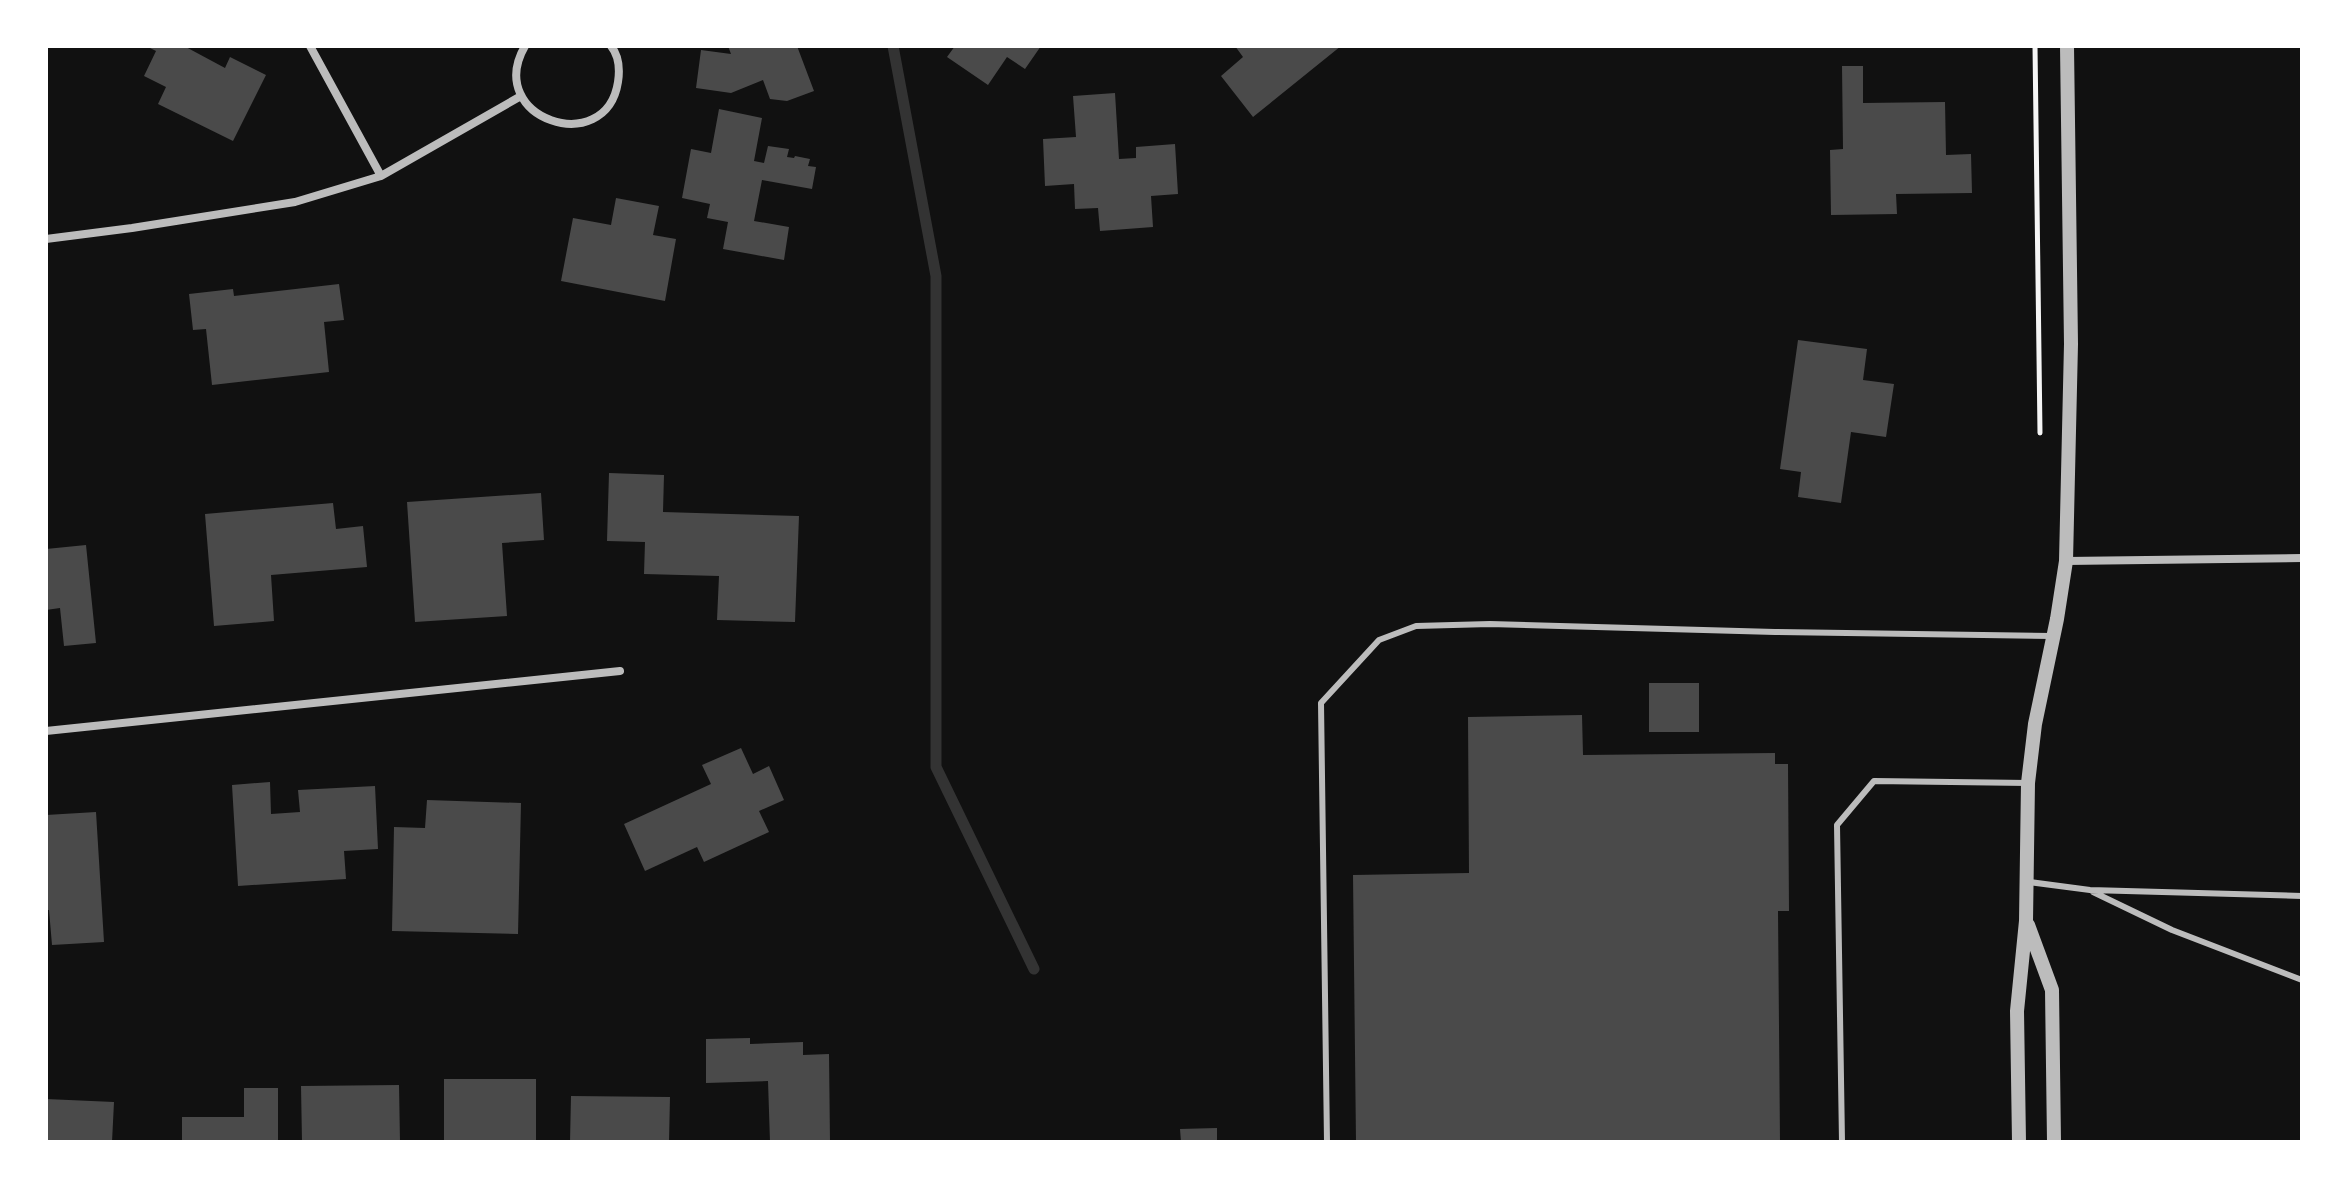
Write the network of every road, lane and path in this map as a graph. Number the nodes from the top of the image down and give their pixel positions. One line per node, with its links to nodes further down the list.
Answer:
1 (310, 46): 7 (street)
2 (525, 46): 6 (street)
3 (611, 46): 6 (street)
4 (2035, 46): 9 (path)
5 (2067, 46): 11 (street)
6 (521, 96): 7 (street)
7 (381, 176): 8 (street)
8 (46, 239)
9 (2040, 446)
10 (2302, 558): 11 (street)
11 (2066, 561): 12 (street)
12 (2053, 636): 15 (street); 21 (lane)
13 (620, 671): 14 (street)
14 (46, 731)
15 (2028, 783): 16 (street); 22 (lane)
16 (2026, 882): 17 (lane); 19 (street)
17 (2090, 890): 18 (lane); 20 (lane)
18 (2302, 896)
19 (2026, 921): 23 (street); 24 (street)
20 (2302, 980)
21 (1327, 1142)
22 (1842, 1142)
23 (2019, 1142)
24 (2054, 1142)

